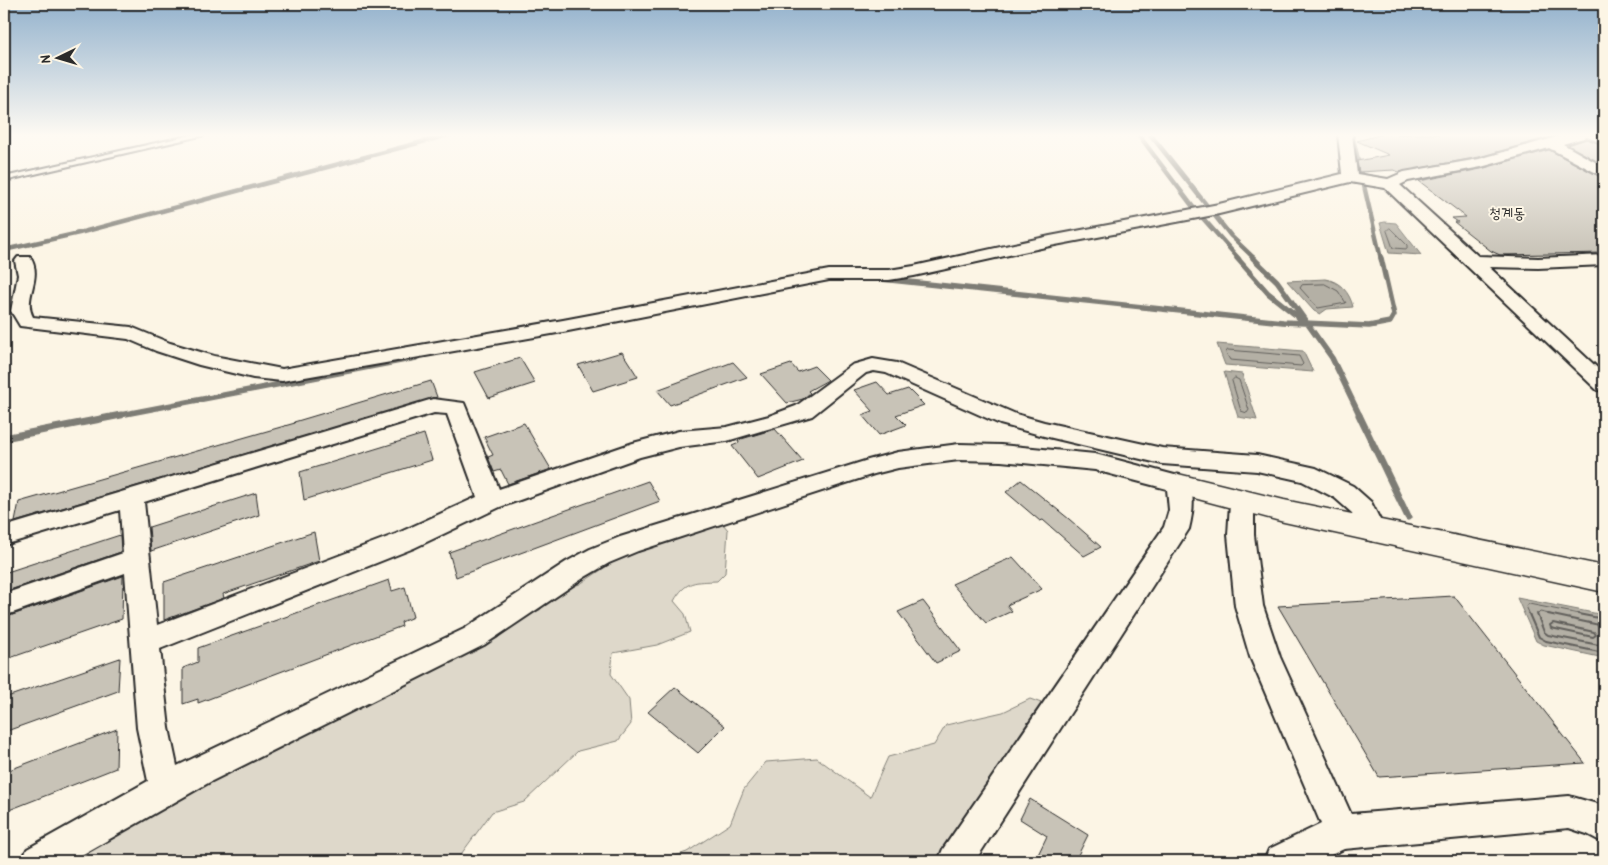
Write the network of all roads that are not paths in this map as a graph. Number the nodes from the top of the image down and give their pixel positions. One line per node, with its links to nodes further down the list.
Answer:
1 (25, 174): 4 (lane)
2 (1357, 174): 5 (street)
3 (1418, 174): 6 (street)
4 (4, 179)
5 (1358, 179): 6 (street); 8 (street)
6 (1390, 184): 9 (street)
7 (1604, 260): 9 (street)
8 (24, 261)
9 (1473, 261): 10 (street)
10 (1601, 379)
11 (1178, 484): 14 (street); 21 (street); 25 (street)
12 (131, 499): 13 (street); 16 (street); 17 (street)
13 (491, 501): 15 (street); 20 (street)
14 (1242, 503): 15 (street); 23 (street)
15 (1373, 532): 18 (street)
16 (4, 536)
17 (136, 559): 19 (street); 20 (street)
18 (1604, 579)
19 (4, 605)
20 (145, 642): 21 (street)
21 (166, 789): 24 (street)
22 (1604, 826): 23 (street)
23 (1342, 832): 26 (street)
24 (39, 861)
25 (954, 861)
26 (1281, 861)

